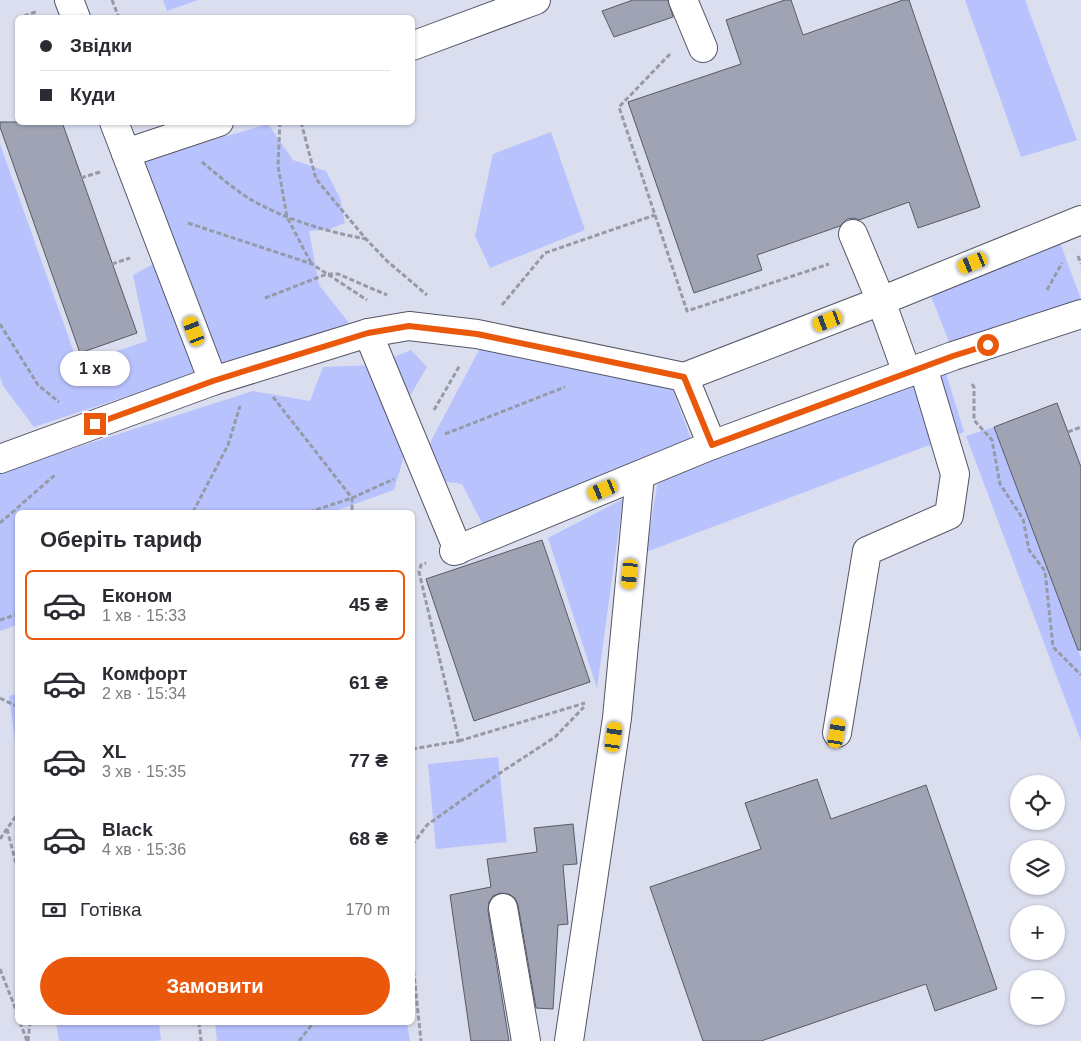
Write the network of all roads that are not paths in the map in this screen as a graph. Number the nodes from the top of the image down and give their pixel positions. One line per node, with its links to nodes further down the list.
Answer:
1 (69, 0): 4 (lane)
2 (536, 0): 6 (lane)
3 (683, 0): 5 (lane)
4 (75, 15)
5 (699, 38)
6 (415, 45)
7 (115, 125): 9 (lane)
8 (211, 125): 9 (lane)
9 (126, 153): 17 (lane)
10 (1081, 220): 12 (lane)
11 (857, 244): 12 (lane)
12 (881, 300): 15 (lane); 16 (lane)
13 (1081, 314): 15 (lane)
14 (368, 333): 16 (lane); 17 (lane); 20 (lane)
15 (915, 370): 18 (lane); 21 (lane)
16 (684, 377): 18 (lane)
17 (213, 381): 19 (lane)
18 (712, 445): 20 (lane)
19 (0, 459)
20 (640, 475): 24 (lane)
21 (837, 733)
22 (503, 908): 23 (lane)
23 (526, 1041)
24 (569, 1041)

